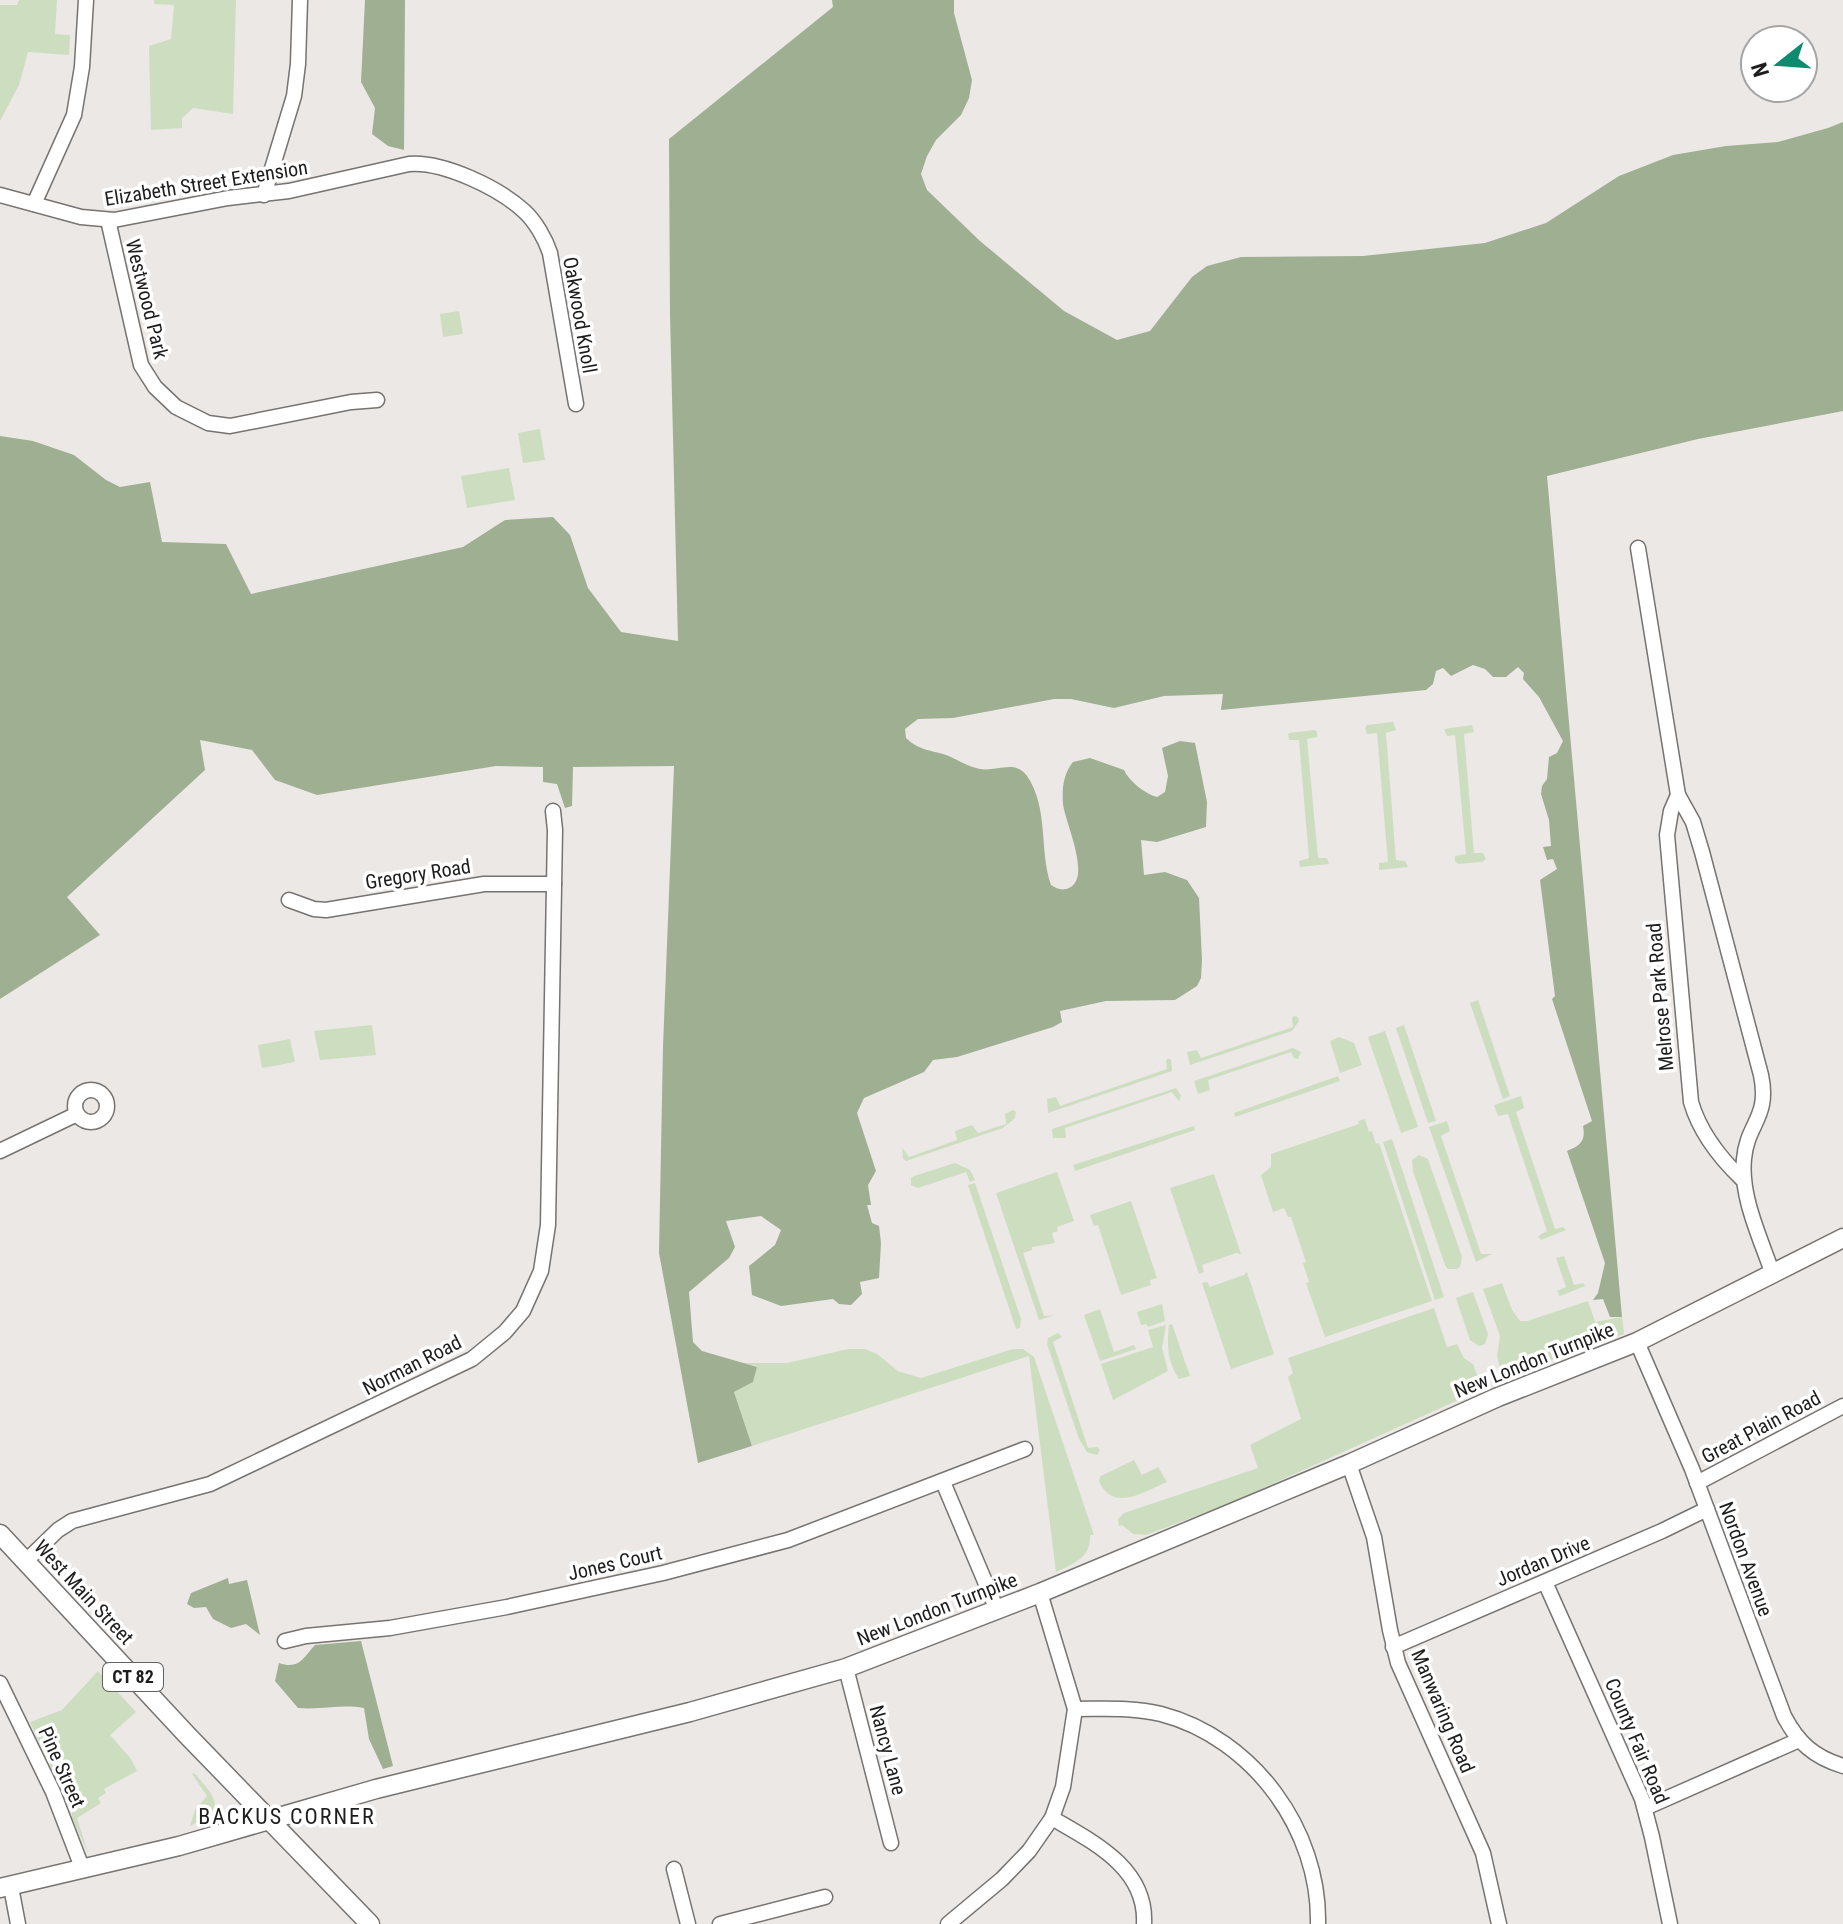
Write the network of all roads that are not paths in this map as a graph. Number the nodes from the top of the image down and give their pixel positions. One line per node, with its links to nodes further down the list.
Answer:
1 (86, 0): 6 (street)
2 (300, 0): 5 (street)
3 (419, 163): 5 (street, Elizabeth Street Extension); 9 (street, Oakwood Knoll)
4 (0, 195): 6 (street, Elizabeth Street Extension)
5 (264, 195): 7 (street, Elizabeth Street Extension)
6 (34, 204): 7 (street, Elizabeth Street Extension)
7 (108, 220): 8 (street, Westwood Park)
8 (377, 400)
9 (576, 404)
10 (1638, 548): 11 (street, Melrose Park Road)
11 (1678, 795): 17 (street, Melrose Park Road); 17 (street, Melrose Park Road)
12 (553, 811): 13 (street, Norman Road)
13 (554, 884): 14 (street, Gregory Road); 28 (street, Norman Road)
14 (289, 900)
15 (77, 1114): 16 (street)
16 (0, 1151)
17 (1742, 1179): 19 (street, Melrose Park Road)
18 (1843, 1238): 19 (main road, New London Turnpike)
19 (1773, 1275): 20 (main road, New London Turnpike)
20 (1637, 1342): 23 (main road, New London Turnpike); 25 (street, Nordon Avenue)
21 (1843, 1406): 25 (street, Great Plain Road)
22 (1025, 1449): 24 (street, Jones Court)
23 (1349, 1464): 30 (main road, New London Turnpike); 33 (street, Manwaring Road)
24 (943, 1482): 31 (street); 32 (street, Jones Court)
25 (1697, 1483): 26 (street, Nordon Avenue)
26 (1707, 1509): 29 (street, Jordan Drive); 37 (street, Nordon Avenue)
27 (0, 1534): 28 (main road, West Main Street / CT 82)
28 (26, 1561): 41 (main road, West Main Street / CT 82)
29 (1545, 1582): 33 (street, Jordan Drive); 39 (street, County Fair Road)
30 (1040, 1593): 31 (main road, New London Turnpike); 36 (street)
31 (997, 1610): 34 (main road, New London Turnpike)
32 (285, 1641)
33 (1393, 1647): 54 (street, Manwaring Road)
34 (846, 1668): 41 (main road, New London Turnpike); 42 (street, Nancy Lane)
35 (0, 1683): 44 (street, Pine Street)
36 (1075, 1709): 40 (street); 53 (street)
37 (1799, 1740): 38 (street, Nordon Avenue); 39 (street)
38 (1843, 1766)
39 (1645, 1808): 55 (street, County Fair Road)
40 (1052, 1818): 51 (street); 52 (street)
41 (268, 1819): 44 (main road, New London Turnpike); 48 (main road, CT 82)
42 (891, 1843)
43 (674, 1869): 49 (street)
44 (83, 1870): 45 (main road, New London Turnpike)
45 (5, 1888): 47 (street)
46 (825, 1897): 50 (street)
47 (18, 1924)
48 (370, 1924)
49 (688, 1924)
50 (720, 1924)
51 (948, 1924)
52 (1144, 1924)
53 (1318, 1924)
54 (1499, 1924)
55 (1670, 1924)

